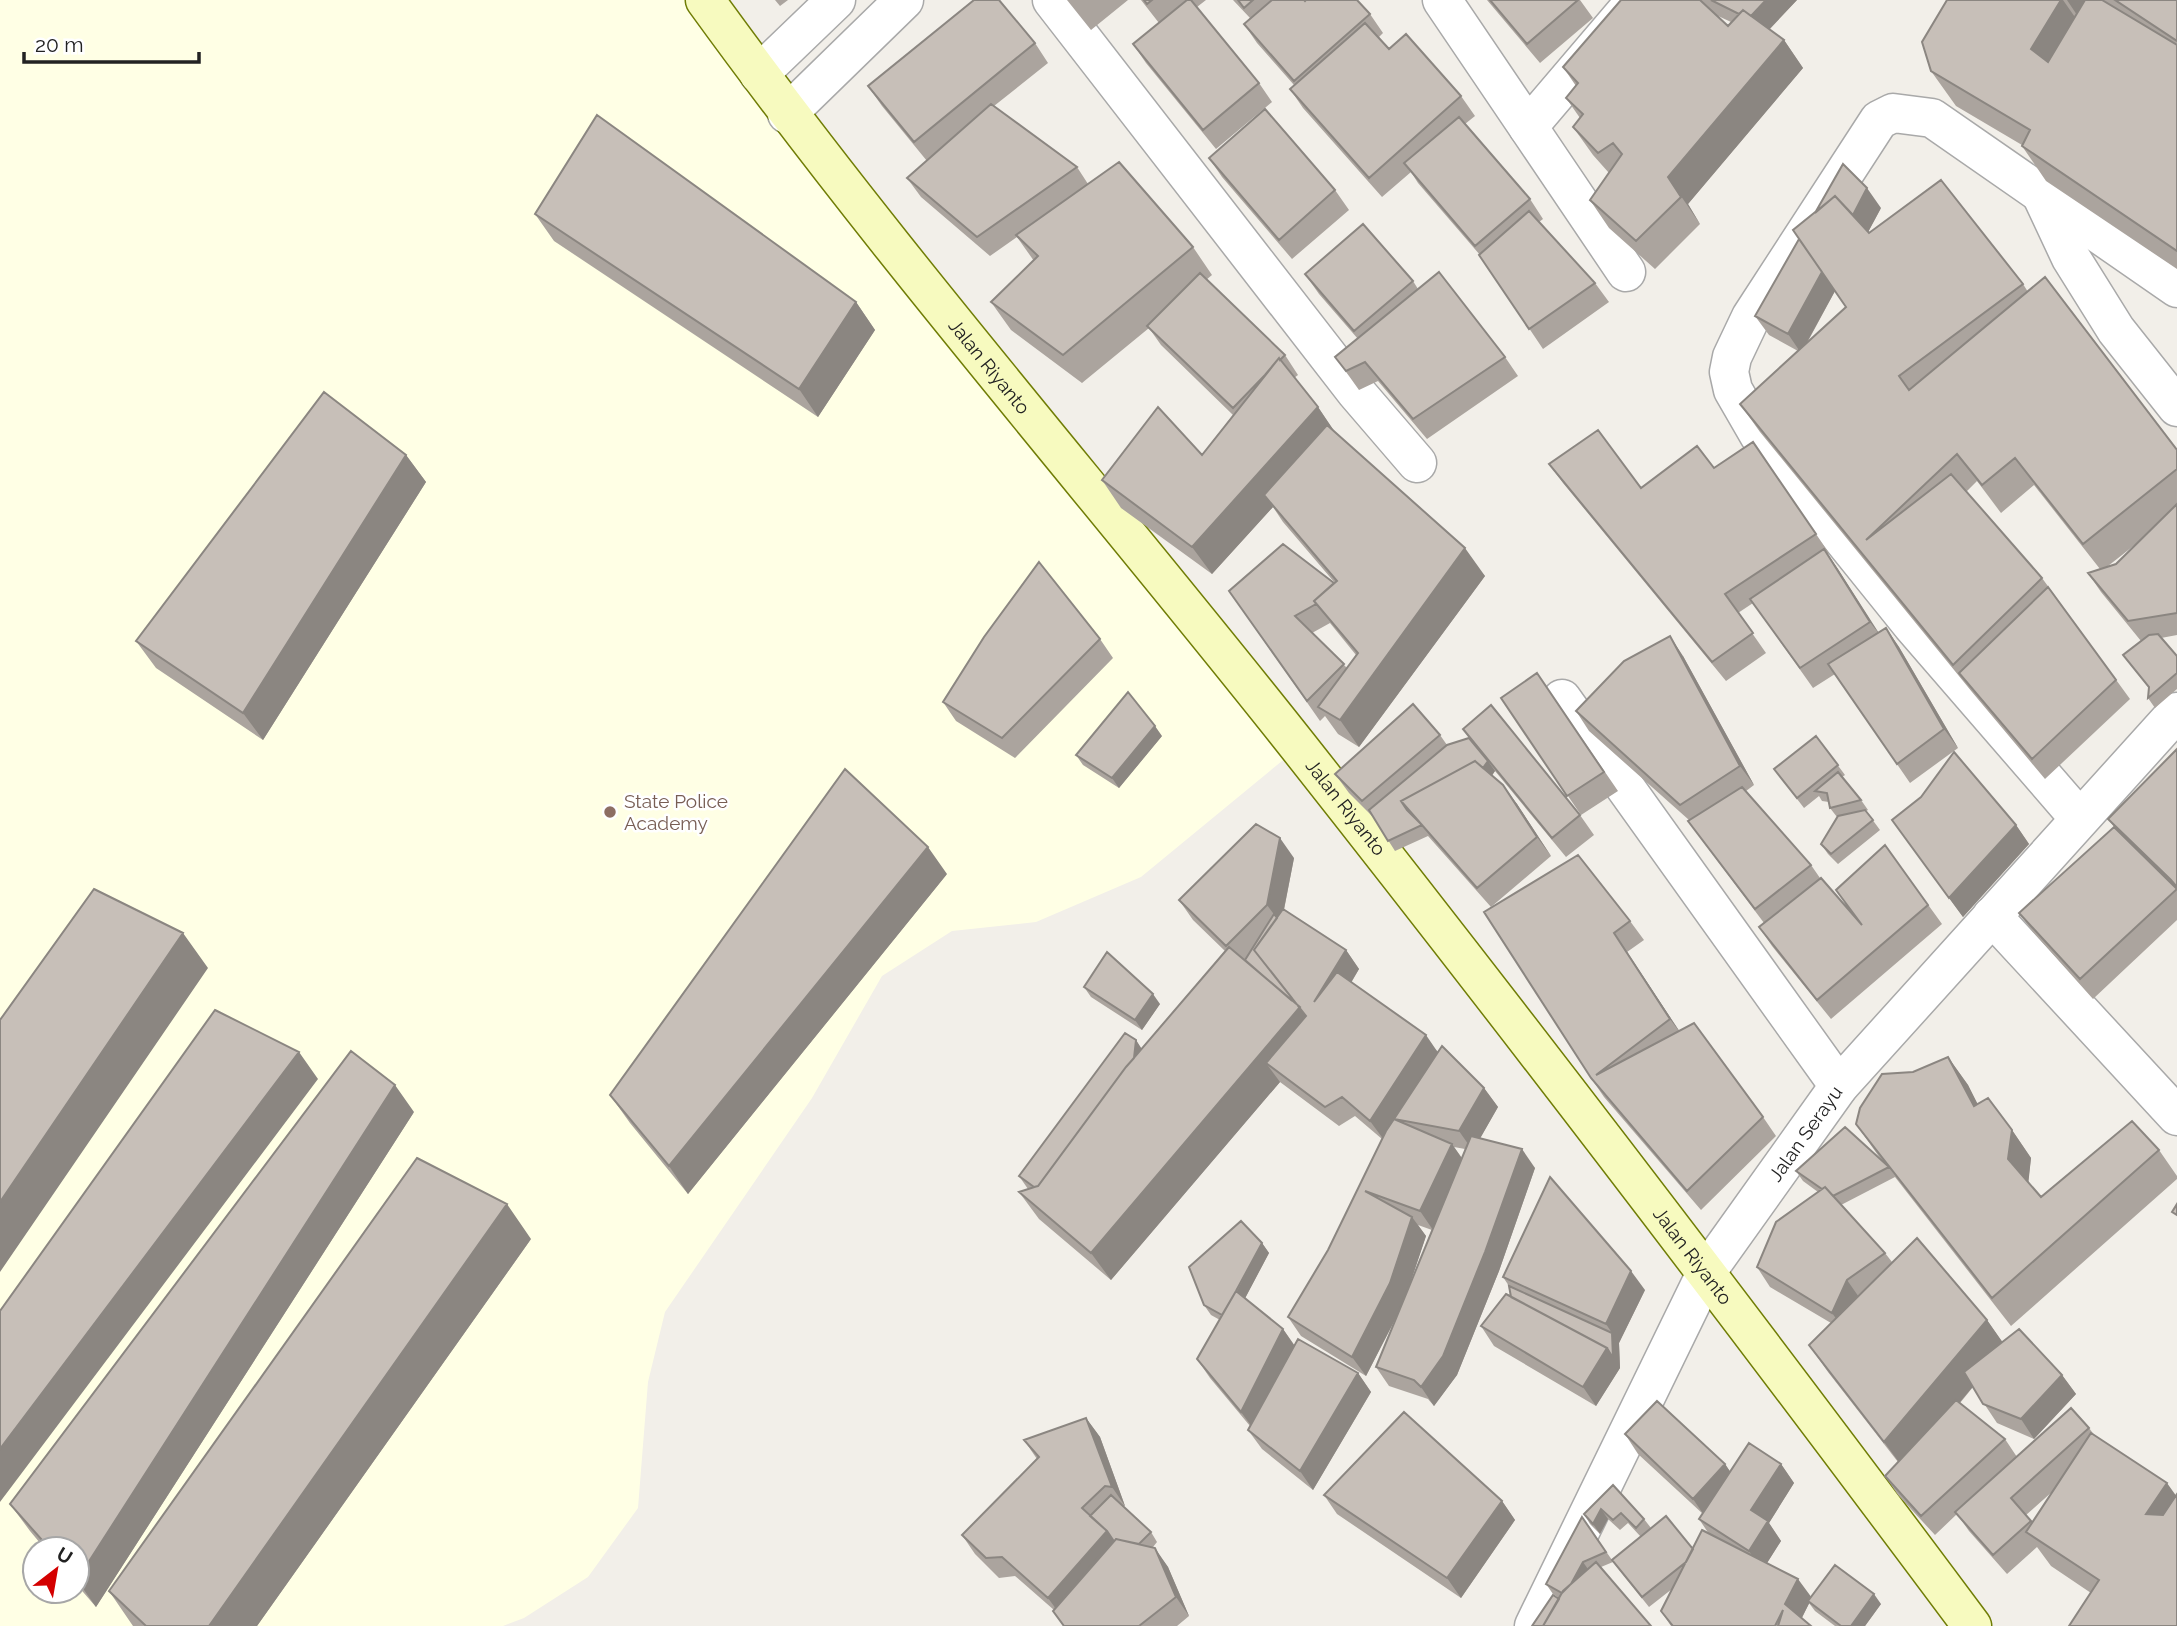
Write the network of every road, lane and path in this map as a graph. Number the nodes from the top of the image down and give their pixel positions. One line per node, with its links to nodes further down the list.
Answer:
1 (705, 0): 7 (street, Jalan Riyanto)
2 (836, 0): 7 (street)
3 (904, 0): 8 (street)
4 (1052, 0): 14 (street)
5 (1442, 0): 9 (street)
6 (1636, 0): 9 (street)
7 (759, 74): 8 (street, Jalan Riyanto)
8 (787, 114): 21 (street, Jalan Riyanto)
9 (1528, 127): 11 (street)
10 (2040, 192): 12 (street); 13 (street); 17 (street)
11 (1626, 272)
12 (2177, 288)
13 (2177, 407)
14 (1417, 463)
15 (1562, 699): 19 (street)
16 (2177, 712): 17 (street, Jalan Serayu)
17 (2079, 818): 18 (street, Jalan Serayu)
18 (1992, 916): 19 (street, Jalan Serayu); 20 (street)
19 (1839, 1086): 21 (street, Jalan Serayu)
20 (2177, 1116)
21 (1707, 1271): 22 (street, Jalan Serayu); 23 (street, Jalan Riyanto)
22 (1534, 1626)
23 (1972, 1626)

